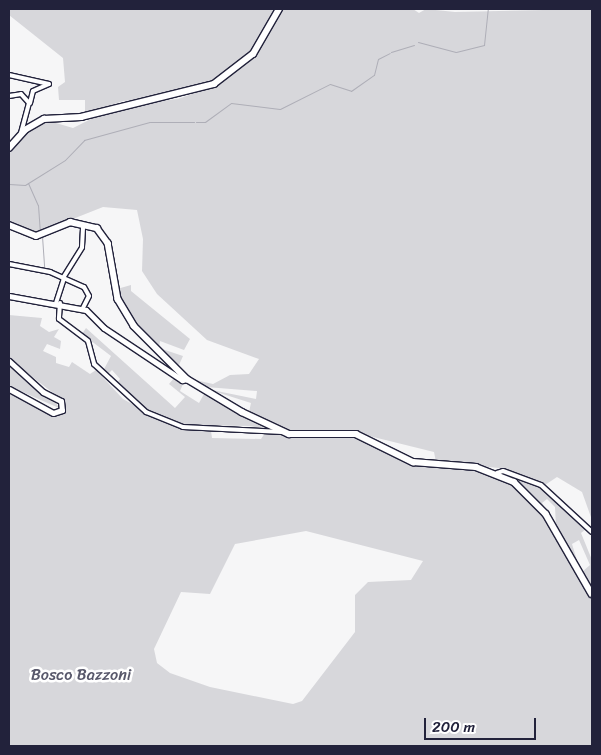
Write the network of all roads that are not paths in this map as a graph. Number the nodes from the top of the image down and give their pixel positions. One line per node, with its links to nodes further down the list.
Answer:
1 (279, 9): 5 (main road)
2 (9, 75): 4 (street)
3 (9, 96): 4 (street)
4 (30, 103): 5 (street)
5 (20, 134): 6 (main road)
6 (9, 148)
7 (9, 225): 8 (main road)
8 (97, 228): 10 (street); 15 (main road)
9 (9, 264): 10 (street)
10 (63, 279): 12 (street); 13 (street)
11 (9, 296): 12 (street)
12 (58, 303): 13 (street); 17 (street)
13 (83, 308): 15 (street)
14 (9, 361): 16 (street)
15 (187, 379): 17 (main road)
16 (9, 389)
17 (282, 432): 18 (main road)
18 (497, 473): 19 (street); 20 (main road)
19 (592, 532)
20 (592, 594)

